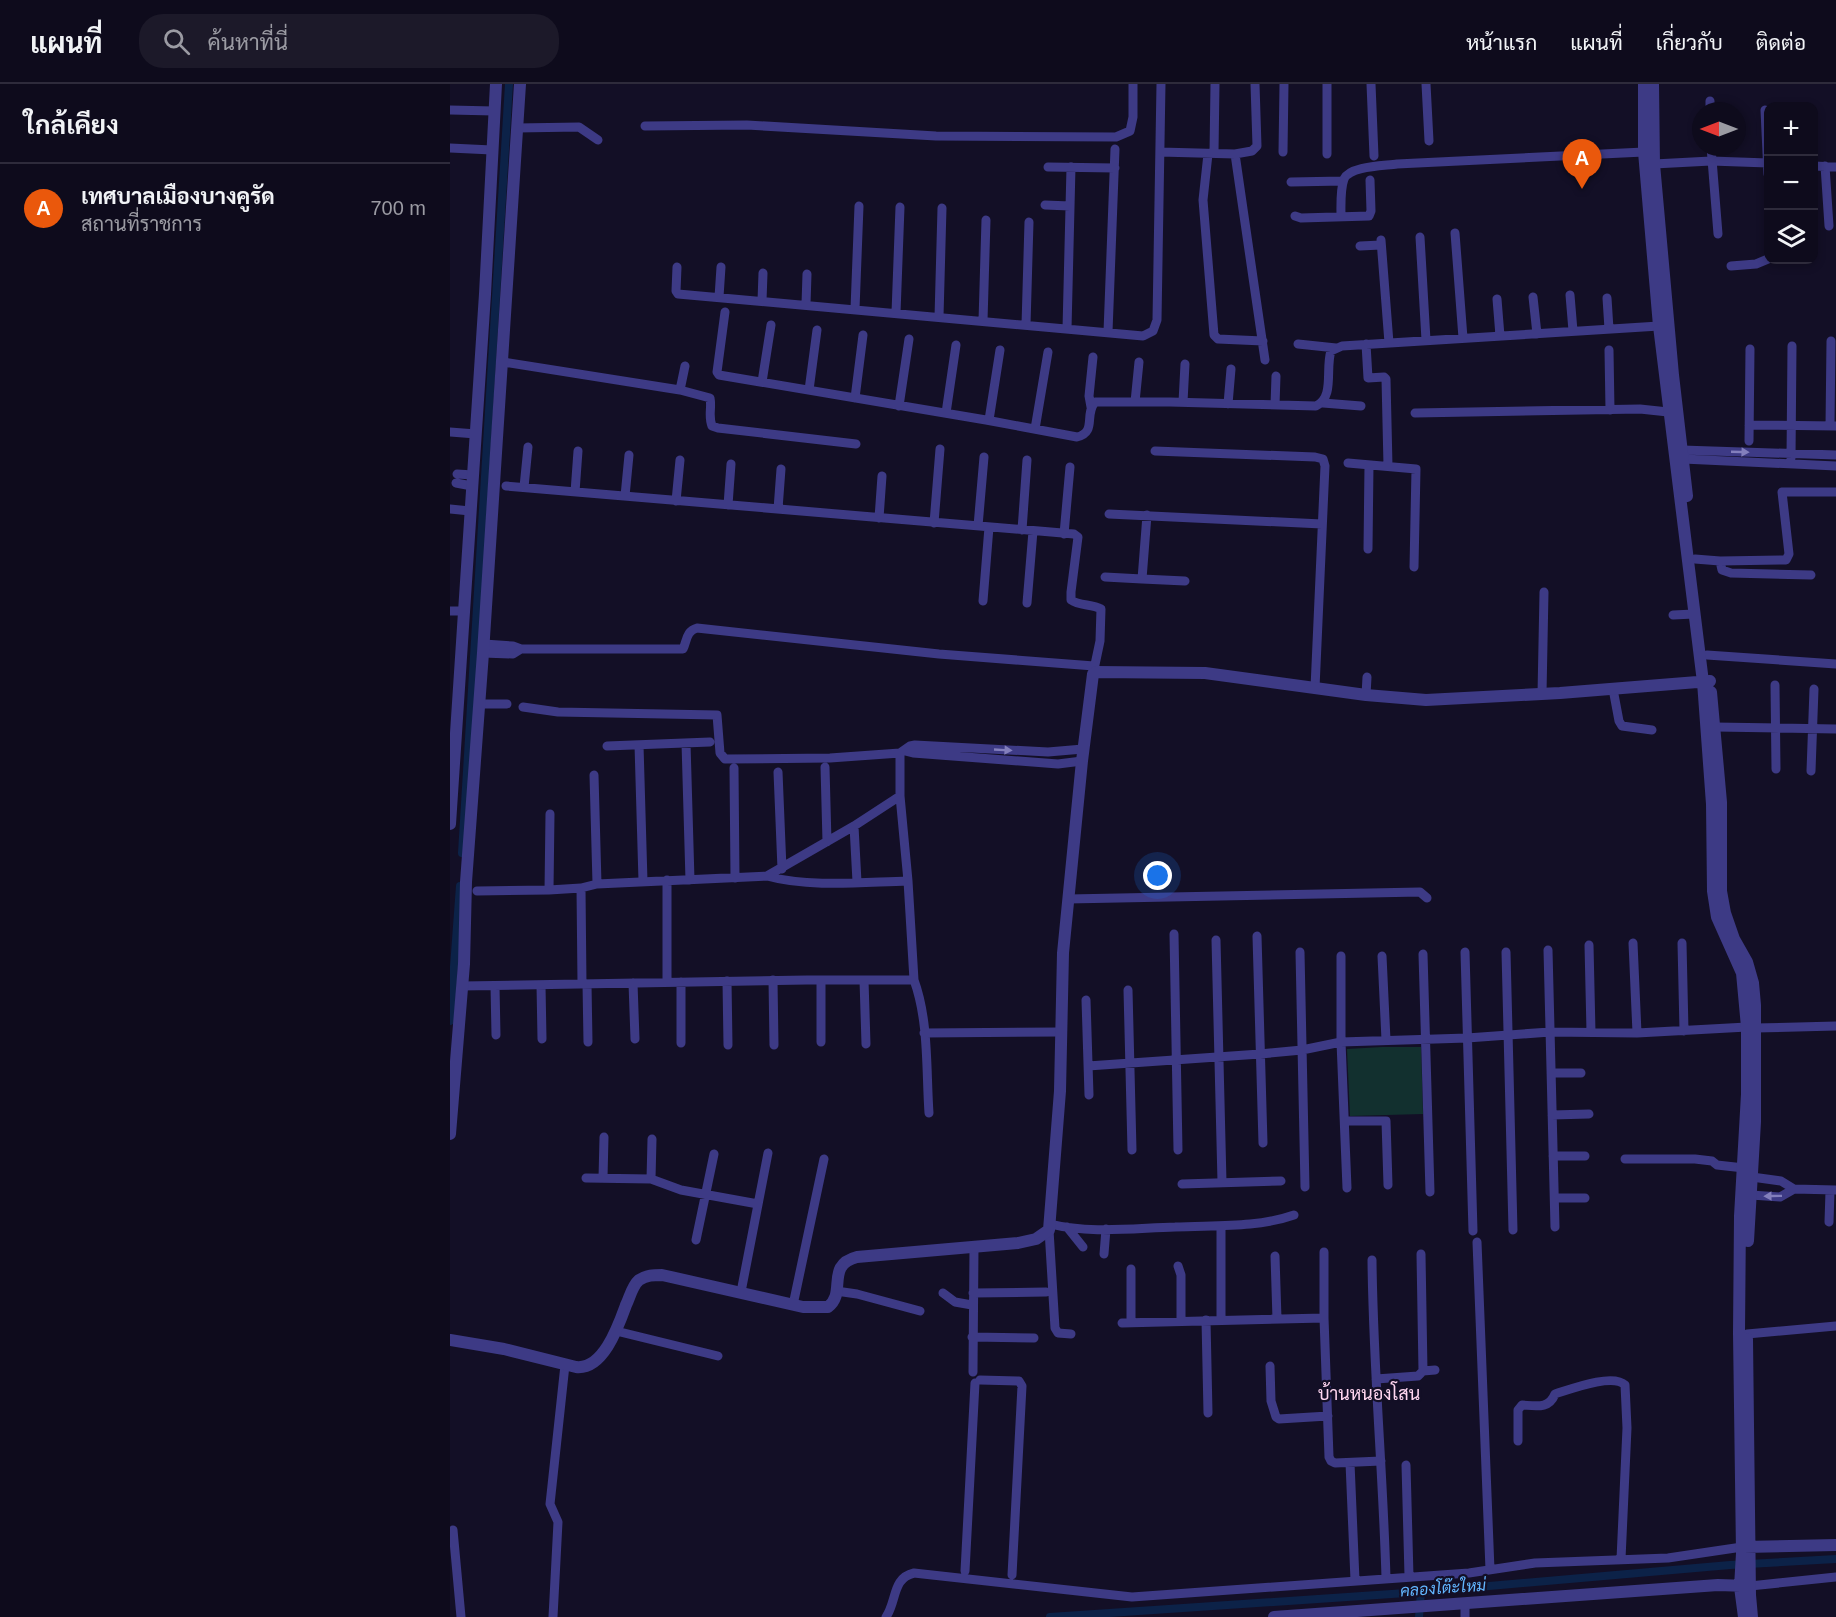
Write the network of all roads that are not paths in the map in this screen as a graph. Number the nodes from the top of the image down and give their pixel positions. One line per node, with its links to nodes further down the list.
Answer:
1 (496, 84): 14 (street)
2 (520, 84): 16 (street)
3 (1133, 84): 15 (street)
4 (1161, 84): 22 (street)
5 (1215, 84): 24 (street)
6 (1255, 84): 25 (street)
7 (1284, 84): 23 (street)
8 (1327, 84): 26 (street)
9 (1371, 84): 27 (street)
10 (1426, 84): 18 (street)
11 (1644, 84): 29 (street)
12 (1653, 84): 29 (street)
13 (450, 110): 14 (street)
14 (495, 111): 21 (street)
15 (645, 126)
16 (518, 128): 17 (street); 101 (street)
17 (598, 140)
18 (1429, 141)
19 (450, 148): 21 (street)
20 (1115, 148): 37 (street)
21 (492, 150): 129 (street)
22 (1160, 152): 24 (street); 80 (street)
23 (1283, 152)
24 (1211, 154): 25 (street); 88 (street)
25 (1235, 154): 88 (street)
26 (1327, 154)
27 (1374, 156)
28 (1711, 156): 30 (street)
29 (1649, 158): 30 (street); 39 (street); 75 (street)
30 (1711, 161): 31 (street); 52 (street)
31 (1764, 163)
32 (1818, 166): 33 (street)
33 (1825, 166): 36 (street); 50 (street)
34 (1048, 167): 35 (street)
35 (1071, 167): 37 (street); 43 (street)
36 (1836, 167)
37 (1115, 168): 80 (street)
38 (1370, 180): 47 (street)
39 (1343, 181): 40 (street); 47 (street)
40 (1291, 182)
41 (1045, 205): 43 (street)
42 (859, 206): 68 (street)
43 (1070, 206): 76 (street)
44 (900, 207): 70 (street)
45 (942, 208): 71 (street)
46 (1295, 216): 47 (street)
47 (1341, 217)
48 (986, 220): 72 (street)
49 (1029, 222): 74 (street)
50 (1829, 226)
51 (1455, 233): 84 (street)
52 (1718, 234)
53 (1420, 237): 86 (street)
54 (1360, 246): 89 (street)
55 (1764, 261): 56 (street)
56 (1731, 266)
57 (677, 267): 62 (street)
58 (721, 267): 62 (street)
59 (763, 273): 66 (street)
60 (807, 274): 67 (street)
61 (1570, 295): 79 (street)
62 (719, 297): 66 (street)
63 (1533, 297): 81 (street)
64 (1607, 298): 77 (street)
65 (1497, 299): 83 (street)
66 (762, 301): 67 (street)
67 (806, 304): 68 (street)
68 (855, 309): 70 (street)
69 (725, 312): 107 (street)
70 (897, 313): 71 (street)
71 (939, 317): 72 (street)
72 (983, 321): 74 (street)
73 (771, 325): 107 (street)
74 (1026, 325): 76 (street)
75 (1664, 326): 77 (street); 121 (street); 137 (street)
76 (1067, 328): 80 (street)
77 (1608, 329): 79 (street)
78 (817, 330): 109 (street)
79 (1573, 331): 81 (street)
80 (1108, 332)
81 (1537, 333): 83 (street)
82 (863, 335): 110 (street)
83 (1500, 336): 84 (street)
84 (1463, 338): 86 (street)
85 (909, 339): 116 (street)
86 (1426, 340): 89 (street)
87 (1831, 341): 126 (street)
88 (1263, 342): 100 (street)
89 (1389, 343): 90 (street)
90 (1366, 344): 94 (street); 147 (street)
91 (956, 345): 122 (street)
92 (1298, 345): 94 (street)
93 (1792, 346): 125 (street)
94 (1336, 348): 113 (street)
95 (1750, 349): 124 (street)
96 (1000, 350): 123 (street)
97 (1609, 350): 119 (street)
98 (1048, 352): 127 (street)
99 (1093, 357): 117 (street)
100 (1265, 360)
101 (502, 362): 108 (street); 188 (street)
102 (1139, 362): 111 (street)
103 (1185, 364): 112 (street)
104 (685, 366): 108 (street)
105 (1231, 369): 114 (street)
106 (1276, 376): 115 (street)
107 (762, 382): 109 (street)
108 (680, 390): 131 (street)
109 (808, 390): 110 (street)
110 (855, 398): 116 (street)
111 (1135, 402): 112 (street); 117 (street)
112 (1183, 402): 114 (street)
113 (1323, 403): 115 (street); 118 (street)
114 (1228, 404): 115 (street)
115 (1275, 405)
116 (899, 406): 122 (street)
117 (1091, 406): 127 (street)
118 (1361, 406)
119 (1610, 410): 120 (street); 121 (street)
120 (1415, 412)
121 (1668, 412): 186 (street)
122 (946, 413): 123 (street)
123 (988, 420): 127 (street)
124 (1749, 425): 125 (street); 130 (street)
125 (1791, 426): 126 (street); 136 (street)
126 (1833, 426)
127 (1035, 429)
128 (450, 432): 129 (street)
129 (476, 435): 153 (street)
130 (1749, 441)
131 (856, 444)
132 (528, 447): 155 (street)
133 (940, 449): 167 (street)
134 (578, 451): 156 (street)
135 (1155, 451): 168 (street)
136 (1791, 453): 137 (street, one-way to 136); 139 (street); 145 (street)
137 (1682, 454): 145 (street); 174 (street)
138 (629, 455): 158 (street)
139 (1836, 455)
140 (984, 458): 169 (street)
141 (680, 460): 159 (street)
142 (1027, 460): 171 (street)
143 (1348, 463): 146 (street)
144 (731, 464): 160 (street)
145 (1791, 464): 148 (street)
146 (1369, 465): 147 (street); 173 (street)
147 (1388, 466): 176 (street)
148 (1836, 466)
149 (1070, 467): 172 (street)
150 (781, 469): 162 (street)
151 (882, 476): 166 (street)
152 (457, 478): 153 (street)
153 (473, 481): 163 (street)
154 (506, 486): 155 (street)
155 (525, 487): 156 (street)
156 (575, 492): 158 (street)
157 (1836, 492): 175 (street)
158 (625, 496): 159 (street)
159 (676, 501): 160 (street)
160 (728, 505): 162 (street)
161 (450, 509): 163 (street)
162 (778, 509): 166 (street)
163 (471, 511): 184 (street)
164 (1109, 514): 165 (street)
165 (1147, 515): 168 (street); 179 (street)
166 (879, 518): 167 (street)
167 (933, 522): 169 (street)
168 (1322, 524): 196 (street)
169 (978, 526): 170 (street)
170 (989, 527): 171 (street); 182 (street)
171 (1028, 530): 172 (street); 183 (street)
172 (1064, 534): 192 (street)
173 (1368, 549)
174 (1695, 559): 175 (street); 189 (street)
175 (1720, 561): 177 (street)
176 (1413, 567)
177 (1811, 575)
178 (1105, 577): 179 (street)
179 (1142, 579): 180 (street)
180 (1185, 581)
181 (1544, 592): 199 (street)
182 (983, 601)
183 (1028, 603)
184 (464, 610): 185 (street); 190 (street)
185 (450, 611)
186 (1694, 614): 187 (street); 194 (street)
187 (1673, 615)
188 (484, 649): 192 (street); 202 (street)
189 (1707, 655): 191 (street); 194 (street)
190 (456, 656): 201 (street)
191 (1836, 664)
192 (1094, 670): 196 (street); 215 (street)
193 (1367, 677): 200 (street)
194 (1706, 681): 197 (street); 205 (street); 269 (street)
195 (1775, 685): 206 (street)
196 (1315, 688): 200 (street)
197 (1613, 689): 199 (street); 209 (street)
198 (1815, 689): 207 (street)
199 (1542, 694): 200 (street)
200 (1366, 695)
201 (454, 700): 224 (street)
202 (479, 704): 203 (street); 264 (street)
203 (507, 704)
204 (523, 707): 214 (street)
205 (1715, 727): 206 (street); 269 (street)
206 (1775, 727): 207 (street); 218 (street)
207 (1812, 728): 208 (street); 219 (street)
208 (1836, 729)
209 (1652, 730)
210 (710, 742): 211 (street)
211 (686, 743): 212 (street); 231 (street)
212 (639, 745): 213 (street); 232 (street)
213 (607, 746)
214 (902, 752): 215 (street); 222 (street)
215 (1082, 755): 240 (street)
216 (825, 767): 226 (street)
217 (734, 768): 229 (street)
218 (1776, 769)
219 (1811, 771)
220 (778, 772): 227 (street)
221 (594, 775): 235 (street)
222 (900, 796): 225 (street); 233 (street)
223 (550, 814): 237 (street)
224 (450, 824)
225 (854, 826): 226 (street); 234 (street)
226 (827, 842): 227 (street)
227 (782, 869): 228 (street)
228 (767, 876): 229 (street); 234 (street)
229 (735, 878): 231 (street)
230 (667, 880): 231 (street); 232 (street); 259 (street)
231 (690, 880)
232 (643, 881): 235 (street)
233 (908, 881): 234 (street); 257 (street)
234 (857, 882)
235 (597, 884): 236 (street)
236 (580, 888): 237 (street); 262 (street)
237 (549, 890): 238 (street)
238 (477, 891)
239 (1427, 898): 240 (street)
240 (1068, 900): 271 (street)
241 (1174, 934): 293 (street)
242 (1257, 936): 291 (street)
243 (1216, 939): 292 (street)
244 (1633, 943): 275 (street)
245 (1682, 943): 270 (street)
246 (1589, 945): 273 (street)
247 (1548, 950): 272 (street)
248 (1300, 952): 290 (street)
249 (1465, 952): 278 (street)
250 (1506, 952): 276 (street)
251 (1423, 954): 281 (street)
252 (1341, 956): 285 (street)
253 (1382, 956): 282 (street)
254 (773, 980): 255 (street); 258 (street); 289 (street)
255 (821, 980): 256 (street); 284 (street)
256 (864, 980): 257 (street); 287 (street)
257 (914, 980): 274 (street)
258 (727, 981): 260 (street); 288 (street)
259 (667, 982): 260 (street); 261 (street)
260 (681, 982): 286 (street)
261 (633, 983): 262 (street); 280 (street)
262 (584, 984): 263 (street); 283 (street)
263 (541, 985): 265 (street); 279 (street)
264 (462, 986): 265 (street); 303 (street)
265 (495, 986): 277 (street)
266 (1128, 990): 294 (street)
267 (1086, 1000): 295 (street)
268 (1836, 1026): 269 (street)
269 (1751, 1028): 270 (street); 315 (street)
270 (1684, 1031): 275 (street)
271 (1060, 1032): 274 (street); 336 (street)
272 (1550, 1032): 273 (street); 276 (street); 296 (street)
273 (1591, 1032): 275 (street)
274 (924, 1033): 299 (street)
275 (1637, 1033)
276 (1509, 1034): 278 (street); 340 (street)
277 (496, 1035)
278 (1467, 1038): 281 (street); 341 (street)
279 (542, 1039)
280 (635, 1039)
281 (1425, 1039): 282 (street); 327 (street)
282 (1386, 1040): 285 (street)
283 (588, 1042)
284 (820, 1042)
285 (1341, 1042): 290 (street); 302 (street)
286 (681, 1044)
287 (866, 1044)
288 (728, 1045)
289 (774, 1046)
290 (1302, 1050): 291 (street); 323 (street)
291 (1260, 1054): 292 (street); 306 (street)
292 (1218, 1057): 293 (street); 320 (street)
293 (1175, 1059): 294 (street); 308 (street)
294 (1129, 1062): 295 (street); 307 (street)
295 (1088, 1066): 298 (street)
296 (1551, 1073): 297 (street); 300 (street)
297 (1581, 1073)
298 (1089, 1095)
299 (929, 1113)
300 (1552, 1114): 301 (street); 311 (street)
301 (1590, 1114)
302 (1346, 1121): 322 (street); 324 (street)
303 (450, 1134)
304 (604, 1137): 317 (street)
305 (652, 1139): 318 (street)
306 (1263, 1143)
307 (1132, 1150)
308 (1178, 1150)
309 (768, 1153): 332 (street)
310 (714, 1154): 328 (street)
311 (1553, 1156): 312 (street); 330 (street)
312 (1585, 1156)
313 (824, 1159): 358 (street)
314 (1625, 1159): 315 (street)
315 (1748, 1173): 325 (street); 329 (street); 388 (street)
316 (586, 1178): 317 (street)
317 (603, 1178): 318 (street)
318 (651, 1179): 328 (street)
319 (1281, 1181): 320 (street)
320 (1222, 1182): 321 (street)
321 (1182, 1184)
322 (1388, 1185)
323 (1305, 1187)
324 (1347, 1188)
325 (1794, 1189): 326 (street); 329 (street, one-way to 329)
326 (1833, 1190): 334 (street)
327 (1430, 1192)
328 (705, 1194): 332 (street); 342 (street)
329 (1750, 1195): 369 (street)
330 (1555, 1198): 331 (street); 338 (street)
331 (1585, 1198)
332 (758, 1204): 353 (street)
333 (1294, 1215): 335 (street)
334 (1828, 1222)
335 (1221, 1226): 339 (street); 363 (street)
336 (1050, 1227): 337 (street); 344 (street); 368 (street)
337 (1067, 1227): 339 (street); 345 (street)
338 (1555, 1227)
339 (1106, 1229): 347 (street)
340 (1513, 1230)
341 (1473, 1231)
342 (696, 1240)
343 (1477, 1242): 391 (street)
344 (974, 1246): 354 (street); 357 (street)
345 (1083, 1247)
346 (1324, 1252): 361 (street)
347 (1104, 1254)
348 (1421, 1254): 376 (street)
349 (1275, 1256): 364 (street)
350 (1371, 1260): 379 (street)
351 (1178, 1266): 365 (street)
352 (1131, 1269): 365 (street)
353 (741, 1292): 358 (street); 367 (street)
354 (836, 1292): 358 (street); 360 (street)
355 (1046, 1292): 357 (street)
356 (943, 1293): 359 (street)
357 (973, 1293): 359 (street)
358 (793, 1305)
359 (972, 1305): 370 (street)
360 (921, 1311)
361 (1324, 1317): 364 (street); 381 (street)
362 (1206, 1320): 363 (street); 365 (street); 380 (street)
363 (1221, 1320): 364 (street)
364 (1277, 1320)
365 (1181, 1321)
366 (1836, 1326): 369 (street)
367 (616, 1331): 373 (street); 374 (street)
368 (1071, 1334)
369 (1747, 1334): 388 (street)
370 (972, 1337): 371 (street); 378 (street)
371 (1034, 1338)
372 (450, 1340): 374 (street)
373 (718, 1356)
374 (565, 1365): 403 (street)
375 (1270, 1366): 381 (street)
376 (1423, 1371): 377 (street); 379 (street)
377 (1436, 1371)
378 (976, 1378): 390 (street); 392 (street)
379 (1376, 1379): 383 (street)
380 (1208, 1413)
381 (1328, 1416): 384 (street)
382 (1518, 1441): 389 (street)
383 (1381, 1461): 384 (street); 395 (street)
384 (1350, 1464): 396 (street)
385 (1406, 1465): 393 (street)
386 (453, 1530): 402 (street)
387 (1836, 1545): 388 (street)
388 (1746, 1549): 389 (street); 397 (street)
389 (1621, 1560): 391 (street)
390 (965, 1570)
391 (1490, 1570): 393 (street)
392 (1012, 1575)
393 (1409, 1576): 395 (street)
394 (1836, 1577): 397 (street)
395 (1386, 1578): 396 (street)
396 (1355, 1580): 404 (street)
397 (1746, 1584): 398 (street); 407 (street); 408 (street)
398 (1465, 1603): 400 (street); 406 (street)
399 (1407, 1610): 400 (street); 401 (street)
400 (1426, 1610)
401 (1310, 1616): 405 (street)
402 (461, 1617)
403 (553, 1617)
404 (886, 1617)
405 (1274, 1617)
406 (1465, 1617)
407 (1744, 1617)
408 (1752, 1617)

